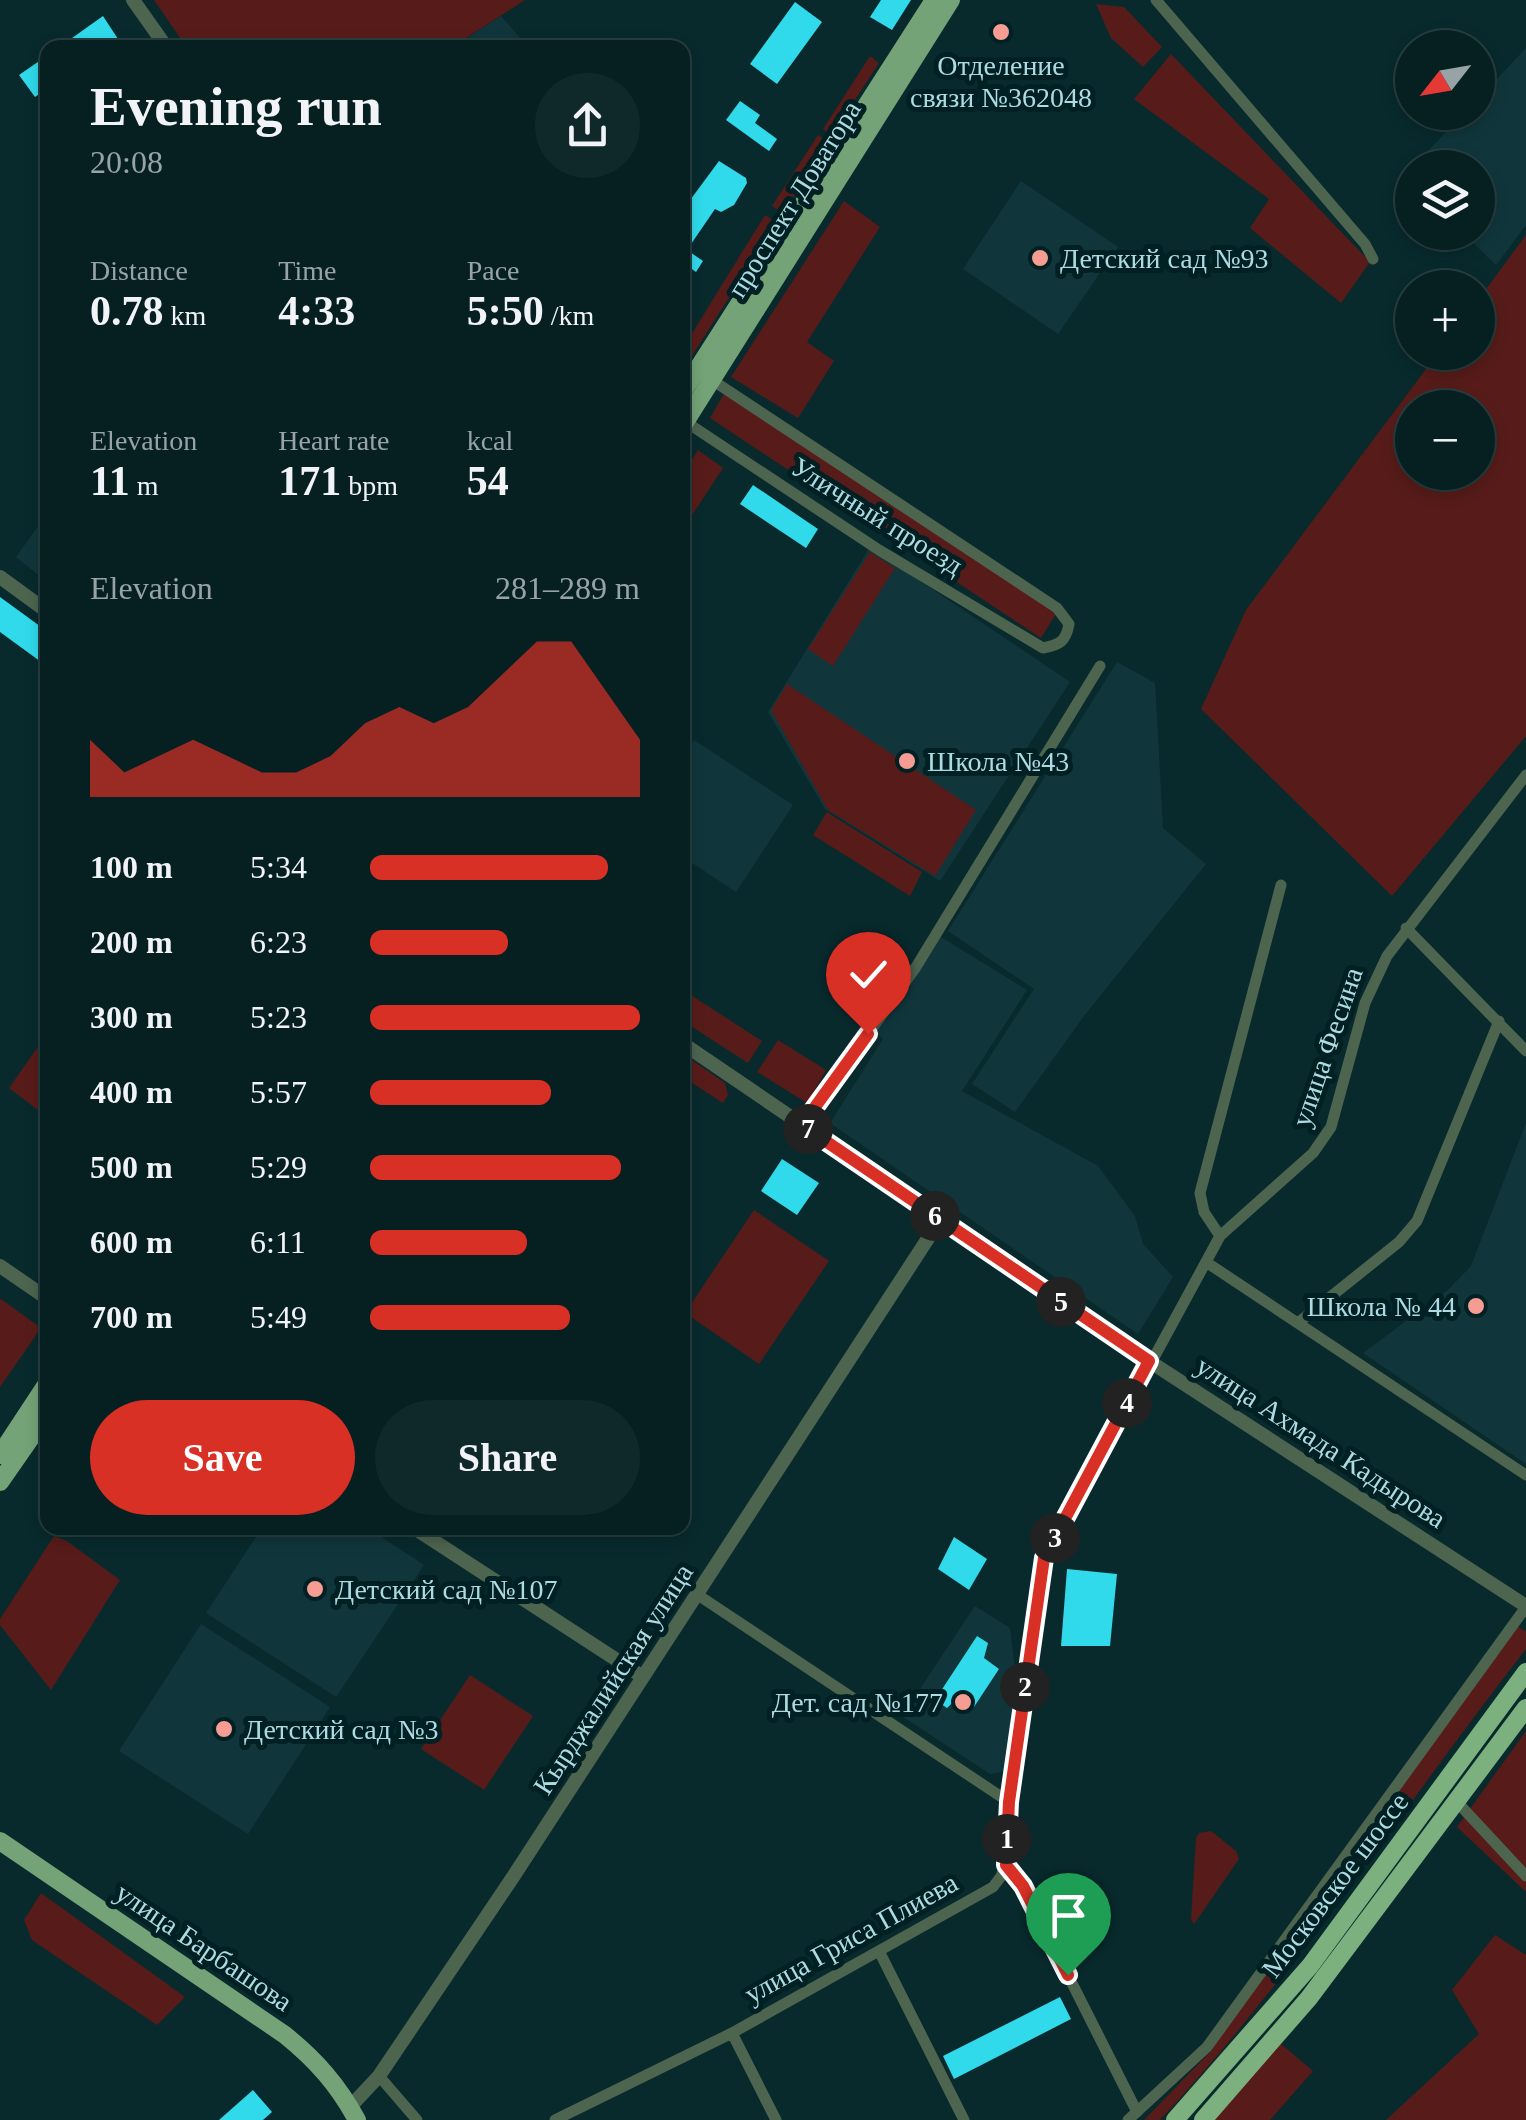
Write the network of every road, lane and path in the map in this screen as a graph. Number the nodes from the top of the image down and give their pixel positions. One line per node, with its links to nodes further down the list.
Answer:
1 (133, 0): 5 (street)
2 (934, 0): 8 (main road, проспект Доватора)
3 (952, 0): 7 (main road, проспект Доватора)
4 (1156, 0): 6 (street)
5 (160, 40)
6 (1373, 259)
7 (712, 380): 9 (main road, проспект Доватора); 10 (street, Уличный проезд)
8 (690, 381)
9 (690, 415)
10 (690, 428)
11 (0, 578): 12 (street)
12 (40, 606)
13 (1100, 666): 20 (street)
14 (1526, 775): 16 (street, улица Фесина)
15 (1281, 885): 22 (street)
16 (1406, 928): 17 (street); 22 (street, улица Фесина)
17 (1499, 1022): 19 (street); 26 (street)
18 (690, 1048): 20 (street, улица Ахмада Кадырова)
19 (1526, 1051)
20 (802, 1125): 21 (street, улица Ахмада Кадырова)
21 (940, 1220): 27 (street, улица Ахмада Кадырова); 34 (street, Кырджалийская улица)
22 (1220, 1236): 23 (street, улица Фесина)
23 (1206, 1262): 26 (street); 27 (street, улица Фесина)
24 (0, 1266): 25 (street)
25 (40, 1294)
26 (1299, 1322): 31 (street)
27 (1149, 1361): 35 (street, улица Ахмада Кадырова); 39 (street)
28 (40, 1394): 30 (main road)
29 (40, 1424): 32 (main road)
30 (0, 1456)
31 (1526, 1475)
32 (0, 1482)
33 (425, 1535): 37 (street)
34 (698, 1596): 37 (street, Кырджалийская улица); 39 (street)
35 (1526, 1606): 48 (street)
36 (1526, 1672): 53 (highway, Московское шоссе)
37 (643, 1677): 46 (street, Кырджалийская улица)
38 (1526, 1708): 40 (highway, Московское шоссе)
39 (1009, 1802): 42 (street)
40 (1458, 1803): 43 (street); 54 (highway, Московское шоссе)
41 (0, 1841): 47 (main road, улица Барбашова)
42 (1006, 1865): 44 (street, улица Гриса Плиева); 48 (street)
43 (1526, 1876)
44 (879, 1951): 45 (street, улица Гриса Плиева); 52 (street)
45 (732, 2034): 50 (street, улица Гриса Плиева); 51 (street)
46 (379, 2076): 47 (street, Кырджалийская улица); 49 (street)
47 (354, 2114)
48 (1132, 2116)
49 (417, 2120)
50 (555, 2120)
51 (776, 2120)
52 (964, 2120)
53 (1175, 2120)
54 (1203, 2120)

